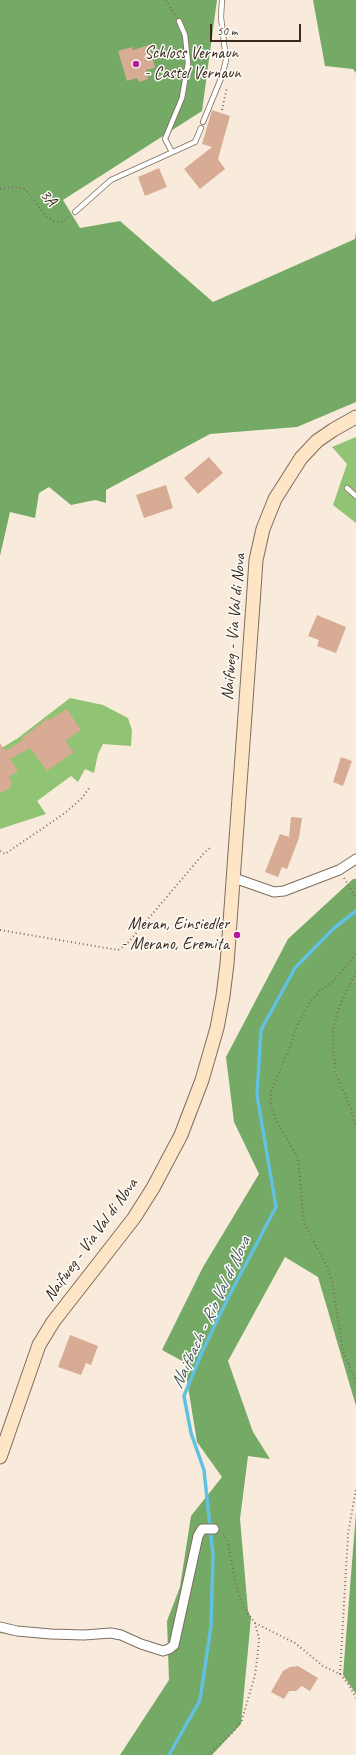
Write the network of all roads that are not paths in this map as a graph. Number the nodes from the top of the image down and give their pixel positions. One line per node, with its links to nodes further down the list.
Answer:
1 (222, 0): 3 (lane)
2 (179, 21): 5 (lane)
3 (203, 122)
4 (201, 128): 5 (lane)
5 (172, 152): 6 (lane)
6 (75, 212)
7 (356, 417): 11 (main road, Naifweg - Via Val di Nova)
8 (347, 488): 9 (lane)
9 (356, 496)
10 (356, 860): 11 (street)
11 (234, 878): 12 (main road, Naifweg - Via Val di Nova)
12 (0, 1457)
13 (210, 1529): 14 (street)
14 (0, 1627)

